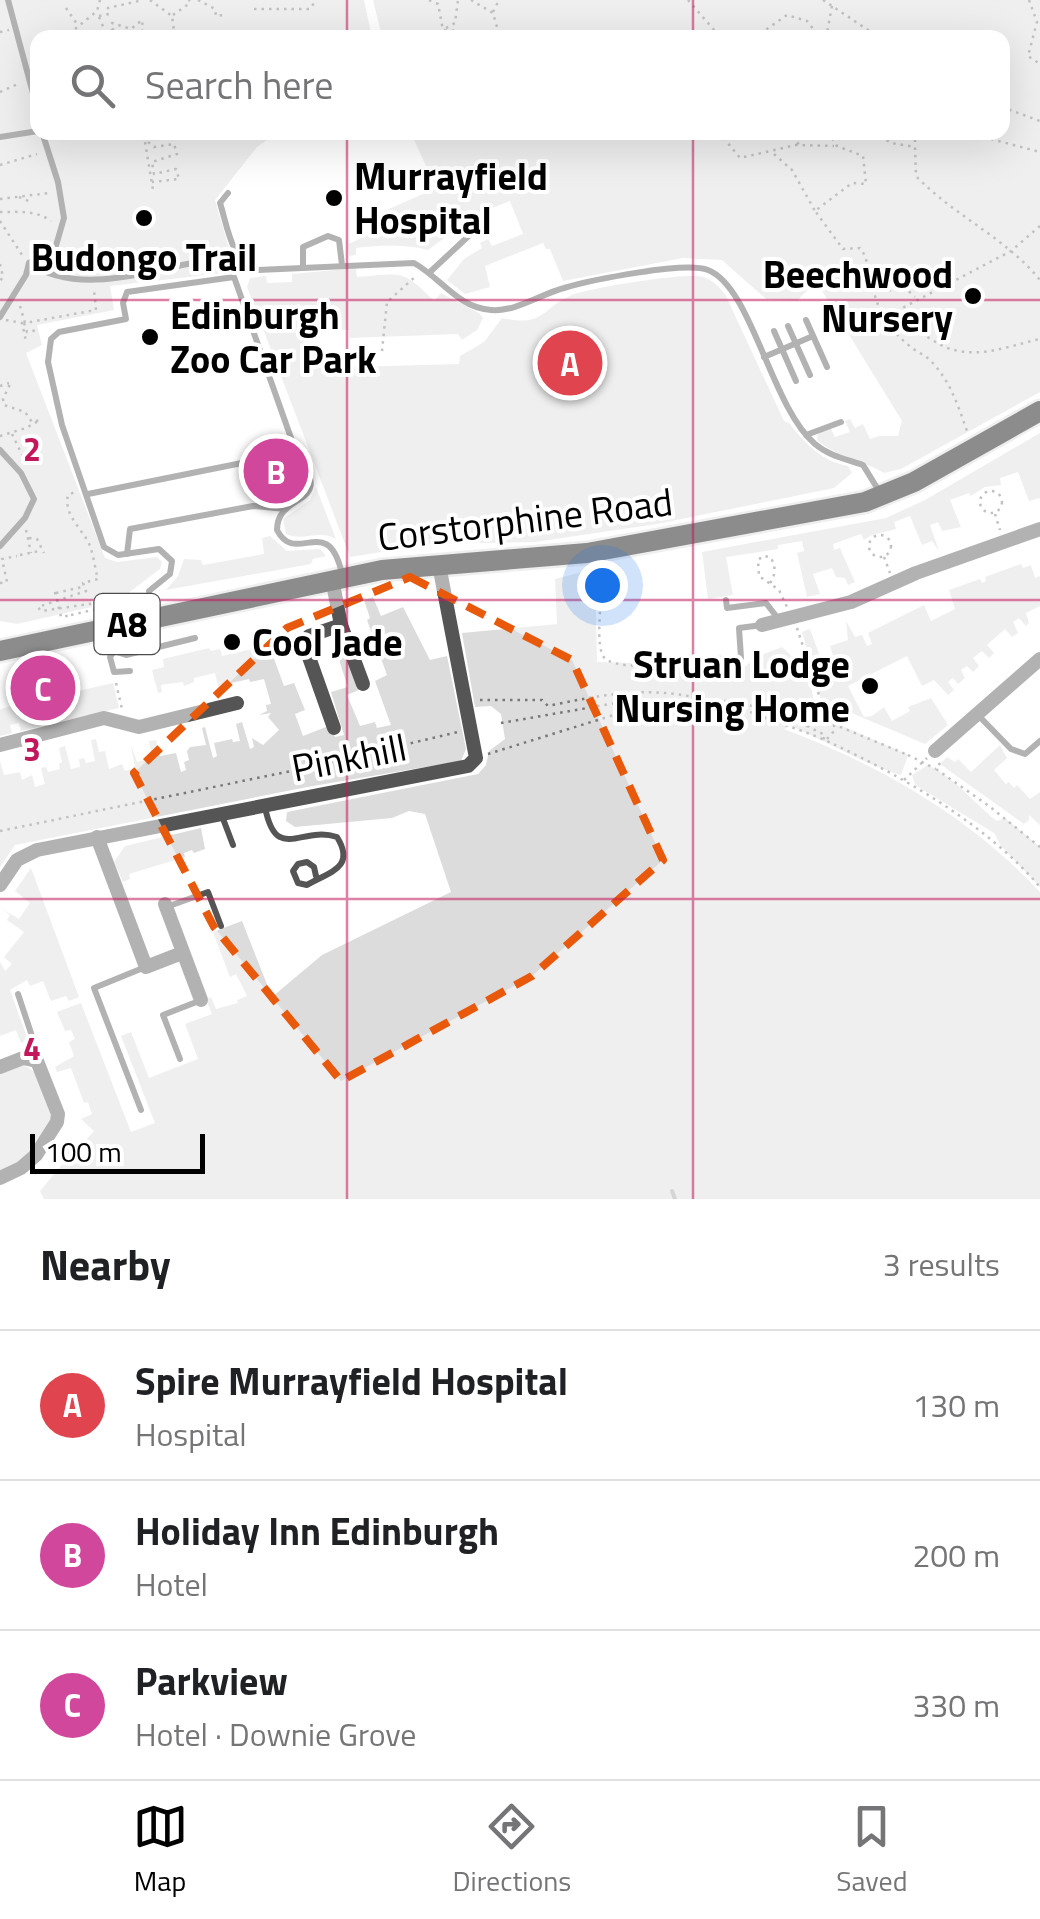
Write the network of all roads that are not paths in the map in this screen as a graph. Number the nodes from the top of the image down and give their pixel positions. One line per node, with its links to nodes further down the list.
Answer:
1 (8, 0): 2 (lane)
2 (30, 82)
3 (30, 133): 4 (lane)
4 (0, 137)
5 (44, 140): 8 (lane)
6 (228, 193): 11 (lane)
7 (474, 230): 12 (lane)
8 (29, 263): 9 (lane); 13 (lane)
9 (192, 263)
10 (342, 265): 11 (lane); 11 (lane); 12 (lane)
11 (303, 268)
12 (428, 271): 20 (lane)
13 (0, 317)
14 (806, 320): 17 (lane)
15 (788, 326): 18 (lane)
16 (774, 331): 19 (lane)
17 (813, 336): 18 (lane); 21 (lane)
18 (796, 343): 19 (lane); 22 (lane)
19 (782, 349): 20 (lane); 23 (lane)
20 (764, 357): 26 (lane)
21 (828, 367)
22 (810, 375)
23 (796, 381)
24 (1040, 411): 30 (main road, Corstorphine Road / A8)
25 (841, 422): 26 (lane)
26 (806, 435): 30 (lane)
27 (0, 450): 33 (lane)
28 (296, 452): 29 (lane); 29 (lane); 31 (lane)
29 (86, 490): 34 (lane)
30 (882, 497): 35 (main road, Corstorphine Road / A8)
31 (288, 508): 34 (lane); 36 (lane)
32 (1040, 529): 39 (street)
33 (0, 546)
34 (127, 554): 38 (lane)
35 (439, 565): 36 (main road, Corstorphine Road / A8); 56 (street, Pinkhill)
36 (337, 578): 38 (main road, Corstorphine Road / A8); 40 (street)
37 (726, 600): 39 (lane)
38 (152, 618): 42 (main road, Corstorphine Road / A8)
39 (781, 622): 41 (street)
40 (341, 625): 49 (street); 52 (street)
41 (762, 625): 47 (lane)
42 (109, 628): 44 (main road, Corstorphine Road / A8); 45 (lane)
43 (195, 638): 45 (lane)
44 (0, 652)
45 (114, 652): 48 (lane)
46 (1040, 659): 51 (street)
47 (690, 660)
48 (130, 671)
49 (363, 684)
50 (237, 703): 54 (street)
51 (976, 714): 53 (lane); 55 (street)
52 (334, 728)
53 (1040, 742)
54 (0, 745)
55 (934, 751)
56 (264, 806): 57 (street, Pinkhill); 60 (lane)
57 (221, 815): 58 (street, Pinkhill); 59 (lane)
58 (97, 837): 61 (street, Pinkhill); 65 (street)
59 (233, 845)
60 (316, 876)
61 (0, 885)
62 (167, 908): 63 (lane); 64 (street)
63 (221, 926)
64 (182, 953): 65 (street); 67 (street)
65 (146, 967): 71 (lane)
66 (18, 994): 68 (lane)
67 (200, 1000): 69 (lane)
68 (32, 1059): 70 (street); 72 (street)
69 (180, 1060)
70 (0, 1066)
71 (141, 1110)
72 (0, 1178)

